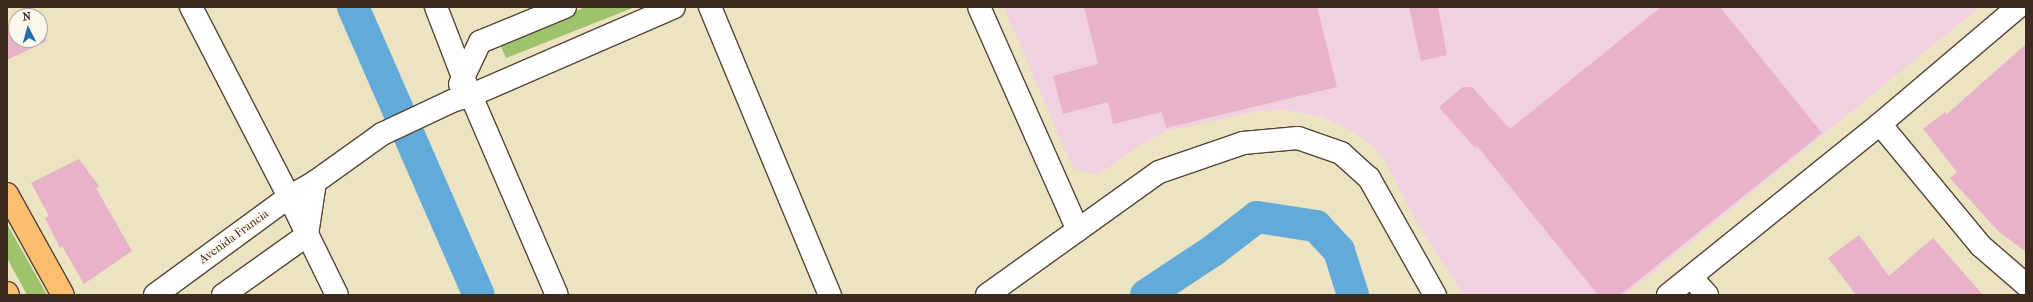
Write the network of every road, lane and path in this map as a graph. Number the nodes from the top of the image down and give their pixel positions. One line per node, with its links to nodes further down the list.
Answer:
1 (191, 7): 12 (street)
2 (436, 7): 8 (street)
3 (565, 7): 8 (street)
4 (674, 7): 8 (street, Avenida Francia)
5 (710, 7): 22 (street)
6 (979, 7): 13 (street)
7 (2018, 7): 9 (street)
8 (462, 91): 10 (street, Avenida Francia); 21 (street)
9 (1880, 124): 15 (street); 16 (street)
10 (315, 182): 12 (street, Avenida Francia); 14 (street)
11 (7, 194): 17 (main road)
12 (289, 197): 14 (street); 18 (street, Avenida Francia)
13 (1078, 230): 23 (street); 24 (street)
14 (307, 235): 19 (street); 20 (street)
15 (1691, 276): 25 (street); 26 (street)
16 (2026, 285)
17 (63, 295)
18 (155, 295)
19 (223, 295)
20 (337, 295)
21 (557, 295)
22 (830, 295)
23 (987, 295)
24 (1435, 295)
25 (1668, 295)
26 (1707, 295)

